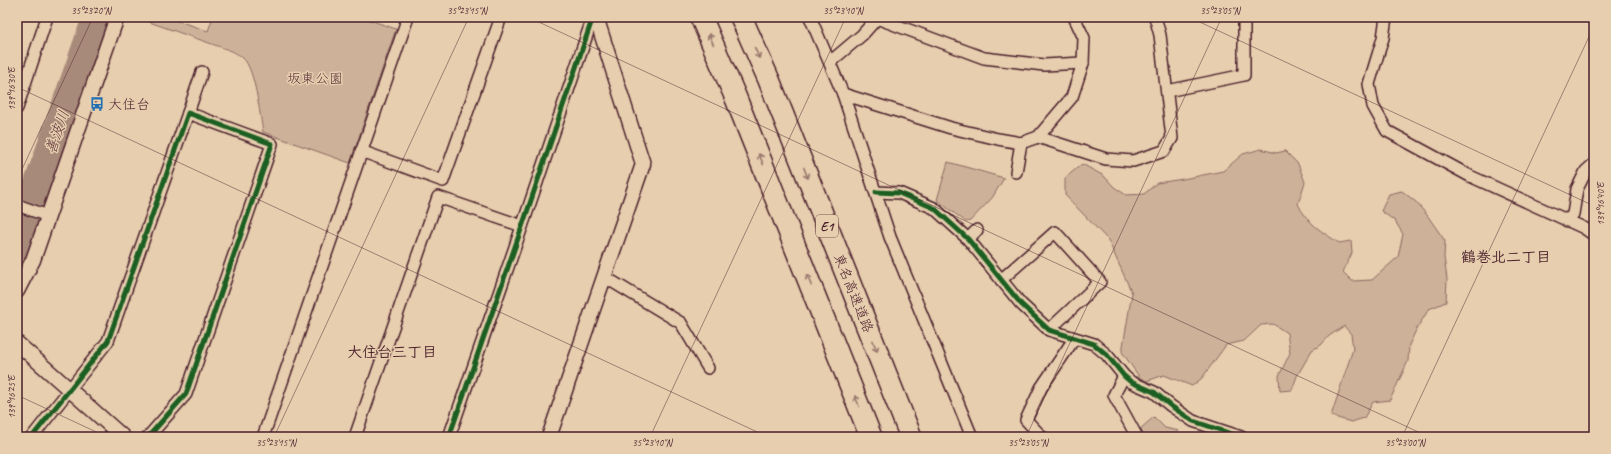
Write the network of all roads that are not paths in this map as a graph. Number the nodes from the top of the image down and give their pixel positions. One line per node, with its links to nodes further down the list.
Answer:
1 (48, 17): 20 (street)
2 (117, 17): 29 (street)
3 (408, 17): 24 (street)
4 (501, 17): 24 (street)
5 (593, 17): 31 (street)
6 (596, 17): 35 (street)
7 (701, 17): 51 (highway, one-way to 7)
8 (741, 17): 52 (highway, 東名高速道路 / E1, one-way to 52)
9 (810, 17): 15 (street)
10 (1074, 17): 16 (street)
11 (1155, 17): 18 (street)
12 (1244, 17): 18 (street)
13 (1386, 17): 30 (street)
14 (876, 18): 15 (street); 16 (street)
15 (830, 62): 19 (street)
16 (1083, 63): 22 (street)
17 (202, 72): 21 (street)
18 (1167, 92): 22 (street)
19 (843, 94): 23 (street); 27 (street)
20 (17, 108)
21 (188, 113): 43 (street); 46 (street)
22 (1038, 137): 23 (street)
23 (1021, 143): 26 (street)
24 (361, 151): 47 (street)
25 (1594, 164): 30 (street)
26 (1016, 172)
27 (876, 192): 34 (street); 53 (street)
28 (17, 205): 29 (street)
29 (48, 216): 37 (street)
30 (1567, 221): 33 (street)
31 (522, 226): 48 (street); 49 (street)
32 (977, 230): 34 (street)
33 (1594, 235)
34 (968, 239): 36 (street)
35 (604, 278): 41 (street); 50 (street)
36 (1001, 280): 38 (street); 38 (street)
37 (17, 292)
38 (1049, 330): 39 (street)
39 (1074, 339): 42 (street); 54 (street)
40 (17, 343): 43 (street)
41 (708, 368)
42 (1124, 376): 55 (street); 56 (street)
43 (69, 390): 44 (street); 45 (street)
44 (32, 437)
45 (123, 437)
46 (148, 437)
47 (263, 437)
48 (355, 437)
49 (449, 437)
50 (549, 437)
51 (871, 437)
52 (911, 437)
53 (972, 437)
54 (1042, 437)
55 (1137, 437)
56 (1241, 437)

